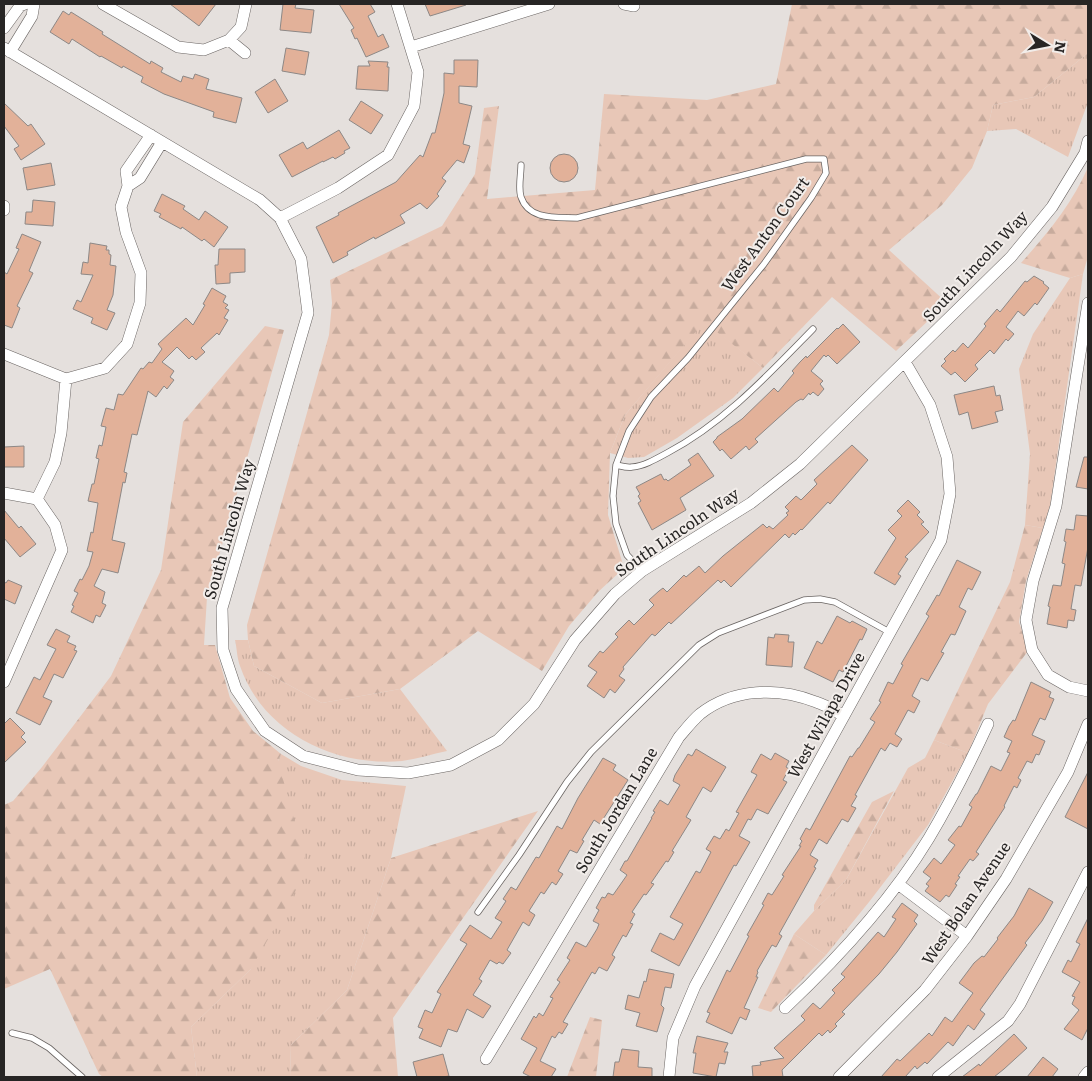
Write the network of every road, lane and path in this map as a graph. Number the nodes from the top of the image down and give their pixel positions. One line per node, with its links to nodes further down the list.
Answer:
1 (25, 4): 7 (street)
2 (34, 4): 10 (street)
3 (103, 4): 8 (street)
4 (246, 4): 8 (street)
5 (397, 4): 9 (street)
6 (549, 4): 9 (street)
7 (4, 28)
8 (229, 40): 11 (street)
9 (411, 47): 19 (street)
10 (7, 50): 12 (street, South Lincoln Way)
11 (245, 53)
12 (151, 135): 14 (street, South Lincoln Way); 16 (street)
13 (1088, 141): 23 (street, South Lincoln Way)
14 (162, 142): 16 (street); 19 (street, South Lincoln Way)
15 (521, 165): 25 (lane, West Anton Court)
16 (128, 186): 24 (street)
17 (4, 206): 18 (street)
18 (4, 210)
19 (280, 218): 28 (street, South Lincoln Way)
20 (1088, 303): 31 (street)
21 (813, 329): 25 (lane)
22 (4, 354): 24 (street)
23 (906, 362): 28 (street, South Lincoln Way); 29 (street, West Wilapa Drive)
24 (66, 379): 27 (street)
25 (616, 465): 28 (lane, West Anton Court)
26 (4, 493): 27 (street)
27 (37, 499): 30 (street)
28 (642, 571)
29 (891, 633): 32 (street, West Wilapa Drive); 37 (lane)
30 (4, 682)
31 (1088, 691)
32 (844, 716): 41 (street, South Jordan Lane); 44 (street, West Wilapa Drive)
33 (988, 724): 36 (street)
34 (1088, 724): 38 (street, West Bolan Avenue)
35 (1088, 872): 46 (street)
36 (898, 884): 38 (street); 39 (street)
37 (478, 912)
38 (966, 936): 45 (street, West Bolan Avenue)
39 (784, 1008)
40 (12, 1033): 43 (lane)
41 (486, 1058)
42 (1088, 1072): 47 (street)
43 (82, 1077)
44 (669, 1077)
45 (840, 1077)
46 (938, 1077)
47 (1084, 1077)

